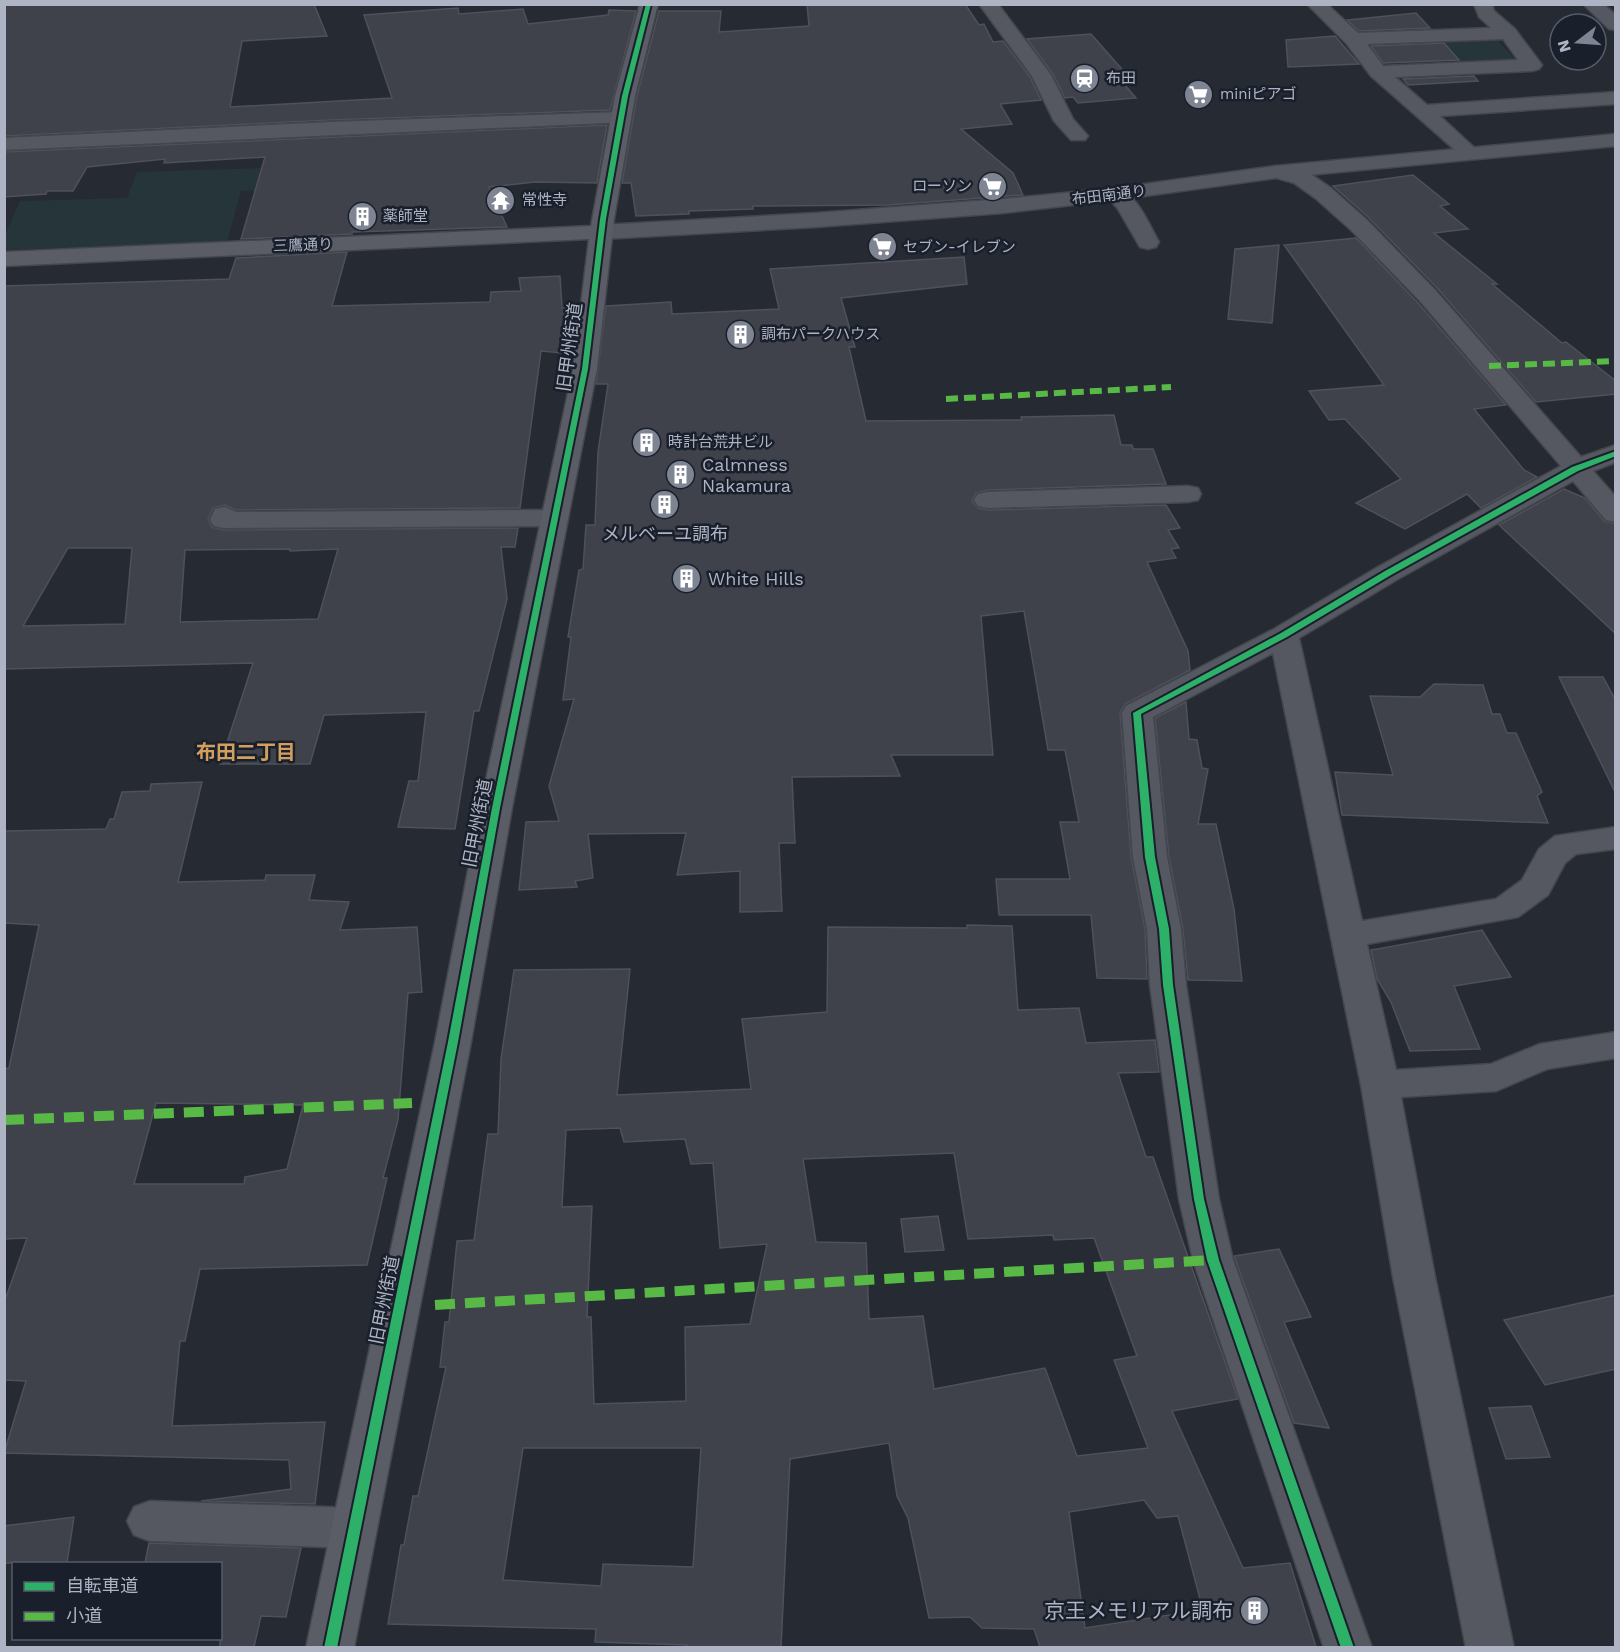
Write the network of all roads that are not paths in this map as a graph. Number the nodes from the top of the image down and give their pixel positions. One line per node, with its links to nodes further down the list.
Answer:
1 (649, 4): 14 (main road, 旧甲州街道)
2 (988, 4): 15 (street)
3 (1316, 4): 8 (street)
4 (1483, 4): 7 (street)
5 (1592, 4): 6 (street)
6 (1616, 26)
7 (1508, 33): 8 (street); 9 (street)
8 (1353, 39): 10 (street)
9 (1532, 64): 10 (street); 12 (street)
10 (1378, 72): 13 (street)
11 (1616, 98): 12 (street)
12 (1569, 100): 13 (street)
13 (1422, 111): 18 (street)
14 (621, 118): 17 (street); 21 (main road, 旧甲州街道)
15 (1078, 136)
16 (1616, 140): 18 (street, 布田南通り)
17 (4, 144)
18 (1470, 153): 19 (street, 布田南通り)
19 (1276, 172): 20 (street, 布田南通り); 25 (street)
20 (1116, 194): 21 (street, 布田南通り); 22 (street)
21 (602, 232): 23 (main road, 三鷹通り); 30 (main road, 旧甲州街道)
22 (1148, 242)
23 (4, 259)
24 (1616, 453): 25 (street)
25 (1575, 469): 28 (street); 31 (street)
26 (1188, 494): 27 (street)
27 (988, 501)
28 (1615, 512)
29 (225, 515): 30 (street)
30 (554, 518): 37 (main road, 旧甲州街道)
31 (1284, 635): 33 (street); 39 (street)
32 (1616, 837): 33 (street)
33 (1347, 935): 35 (street)
34 (1616, 1045): 35 (street)
35 (1380, 1085): 40 (street)
36 (150, 1521): 37 (street)
37 (354, 1528): 38 (main road, 旧甲州街道)
38 (330, 1647)
39 (1348, 1647)
40 (1490, 1647)

